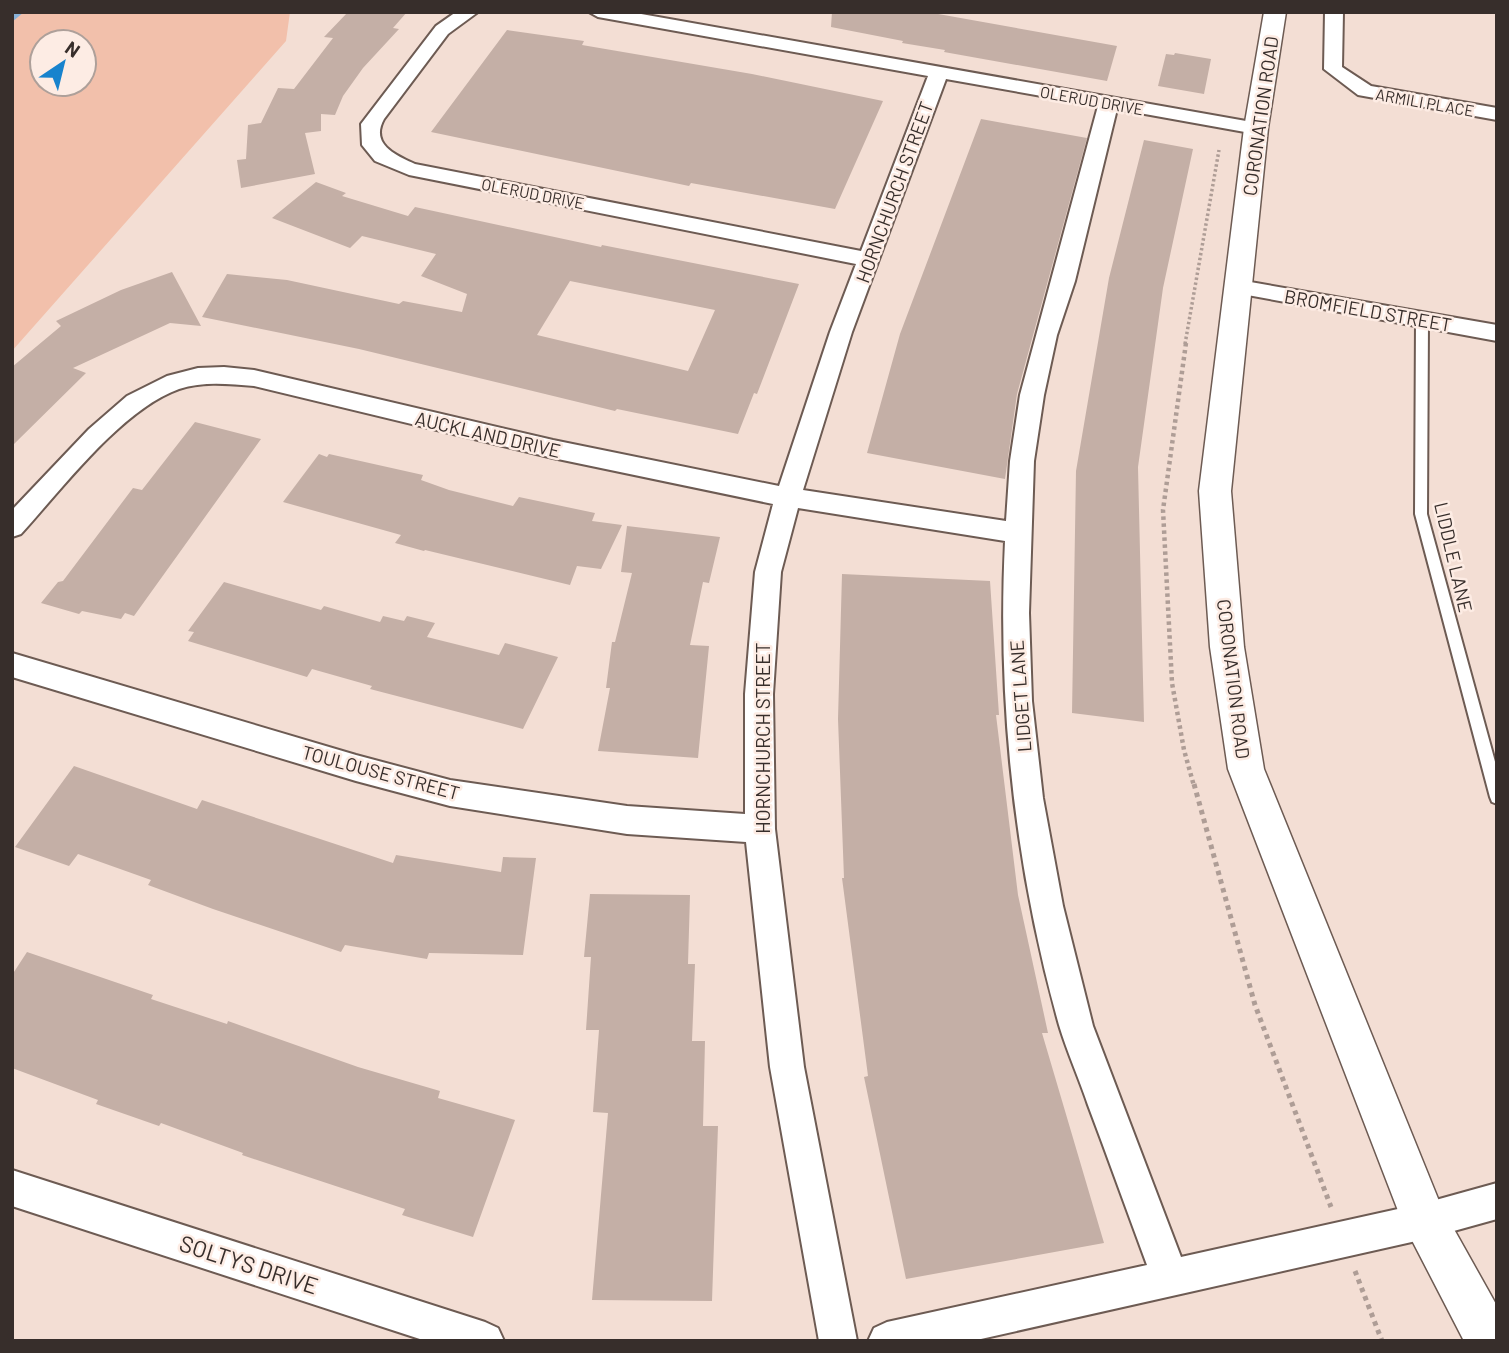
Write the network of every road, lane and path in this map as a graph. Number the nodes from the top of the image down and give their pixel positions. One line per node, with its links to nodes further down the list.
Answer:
1 (469, 12): 9 (street, OLERUD DRIVE)
2 (598, 12): 5 (street, OLERUD DRIVE)
3 (1275, 12): 8 (street, CORONATION ROAD)
4 (1334, 12): 7 (street, ARMILI PLACE)
5 (938, 74): 6 (street, OLERUD DRIVE); 9 (street, HORNCHURCH STREET)
6 (1109, 103): 8 (street, OLERUD DRIVE); 15 (street, LIDGET LANE)
7 (1497, 114)
8 (1256, 128): 10 (street, CORONATION ROAD)
9 (870, 260): 13 (street, HORNCHURCH STREET)
10 (1239, 287): 11 (street, BROMFIELD STREET); 21 (street, CORONATION ROAD)
11 (1422, 320): 12 (street, BROMFIELD STREET); 17 (lane, LIDDLE LANE)
12 (1497, 333)
13 (789, 496): 14 (street, AUCKLAND DRIVE); 15 (street, AUCKLAND DRIVE); 18 (street, HORNCHURCH STREET)
14 (12, 527)
15 (1019, 533): 22 (street, LIDGET LANE)
16 (12, 665): 18 (street, TOULOUSE STREET)
17 (1497, 797)
18 (760, 829): 25 (street, HORNCHURCH STREET)
19 (15, 1194): 24 (street, SOLTYS DRIVE)
20 (1497, 1201): 21 (street)
21 (1425, 1221): 22 (street); 28 (street, CORONATION ROAD)
22 (1170, 1278): 26 (street)
23 (1378, 1333): 27 (path)
24 (485, 1341)
25 (838, 1341)
26 (887, 1341)
27 (1382, 1341)
28 (1490, 1341)

